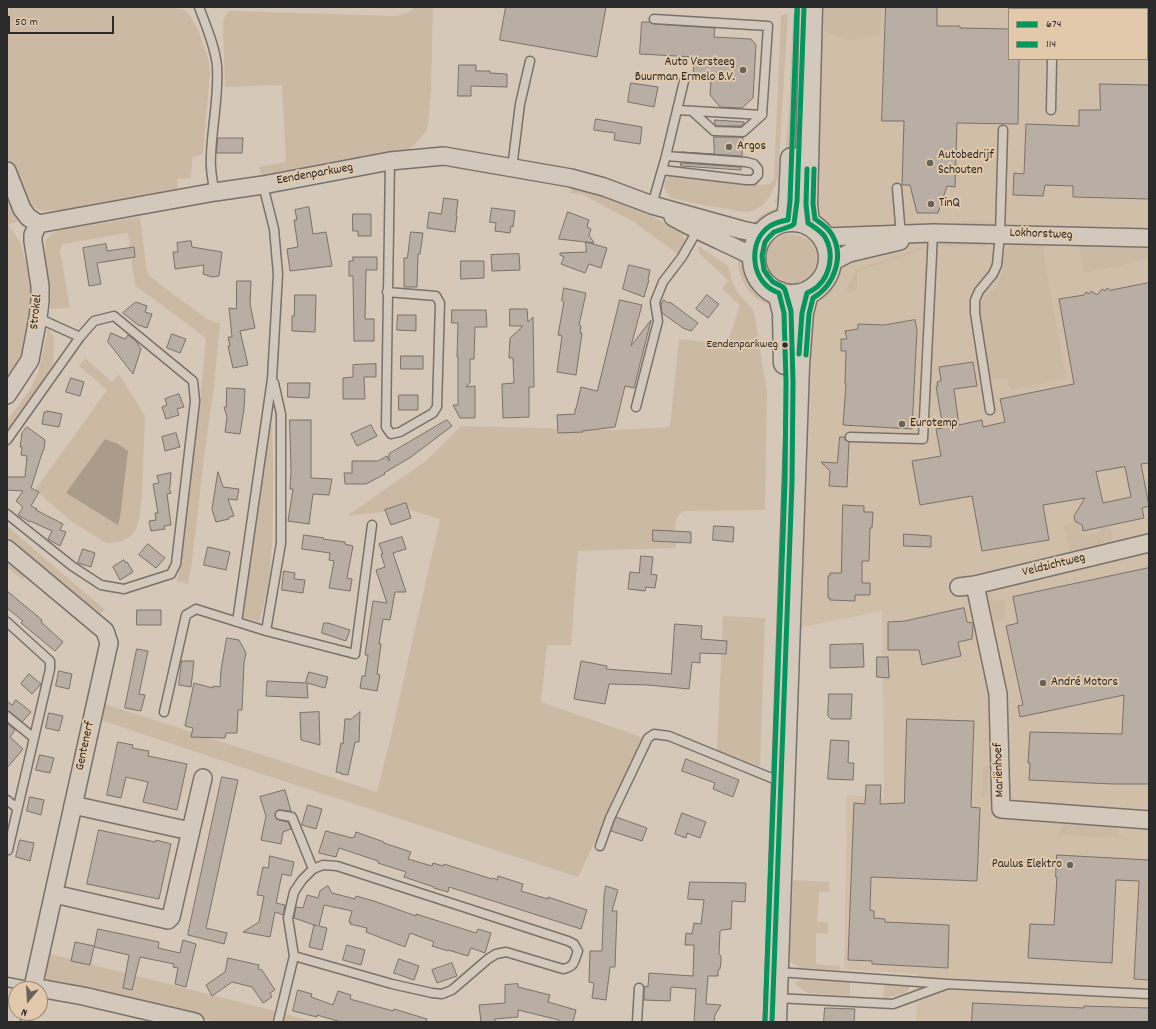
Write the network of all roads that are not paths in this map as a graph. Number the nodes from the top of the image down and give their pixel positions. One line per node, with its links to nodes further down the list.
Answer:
1 (199, 7): 20 (lane)
2 (797, 7): 22 (main road)
3 (811, 7): 22 (main road)
4 (654, 19): 11 (lane)
5 (1052, 60): 9 (lane)
6 (530, 61): 15 (lane)
7 (684, 81): 8 (lane)
8 (678, 110): 10 (lane); 13 (lane)
9 (1051, 110)
10 (692, 111): 11 (lane); 11 (lane)
11 (762, 115)
12 (1003, 130): 27 (lane)
13 (666, 156): 17 (lane); 17 (lane)
14 (390, 161): 15 (street, Eendenparkweg); 18 (street, Eendenparkweg); 33 (lane)
15 (512, 168): 21 (street, Eendenparkweg)
16 (7, 170): 23 (street)
17 (662, 170): 21 (lane)
18 (263, 184): 20 (street, Eendenparkweg); 38 (lane)
19 (897, 188): 29 (lane)
20 (215, 192): 23 (street, Eendenparkweg)
21 (652, 205): 24 (street, Eendenparkweg)
22 (798, 221): 26 (main road); 28 (main road)
23 (38, 224): 36 (street, Strokel)
24 (699, 224): 26 (street, Eendenparkweg); 31 (street, Eendenparkweg); 40 (lane)
25 (933, 233): 27 (street, Lokhorstweg); 29 (street, Lokhorstweg); 42 (lane)
26 (762, 234): 31 (main road)
27 (1000, 234): 30 (street, Lokhorstweg); 41 (lane)
28 (824, 237): 29 (street, Lokhorstweg); 32 (main road)
29 (901, 238): 32 (street, Lokhorstweg)
30 (1149, 238)
31 (754, 257): 34 (main road)
32 (830, 263): 35 (main road)
33 (387, 292): 33 (lane)
34 (779, 293): 35 (main road); 56 (main road)
35 (807, 293): 68 (main road)
36 (38, 318): 37 (lane); 39 (street, Strokel)
37 (80, 338): 43 (lane); 44 (lane)
38 (272, 379): 50 (lane); 51 (lane)
39 (7, 395)
40 (636, 407)
41 (990, 410)
42 (850, 437)
43 (7, 440)
44 (7, 514)
45 (372, 525): 51 (lane)
46 (1149, 543): 48 (street, Veldzichtweg)
47 (7, 548): 58 (street, Gentenerf)
48 (967, 586): 61 (street, Mariënhoef)
49 (7, 622): 54 (lane)
50 (237, 622): 51 (lane); 52 (lane)
51 (266, 631)
52 (164, 712)
53 (7, 716): 54 (lane)
54 (34, 738): 59 (lane)
55 (202, 778): 62 (street)
56 (774, 779): 63 (lane); 78 (main road)
57 (7, 800): 59 (lane)
58 (73, 805): 62 (street); 66 (street, Gentenerf)
59 (17, 808): 64 (lane)
60 (280, 815): 65 (lane)
61 (1149, 820)
62 (190, 831): 66 (street)
63 (600, 846)
64 (8, 850)
65 (313, 869): 67 (lane); 67 (lane)
66 (54, 894): 69 (street, Gentenerf)
67 (294, 956): 76 (lane)
68 (777, 972): 70 (lane); 74 (main road)
69 (35, 981)
70 (948, 984): 73 (lane); 74 (lane)
71 (639, 988): 77 (lane)
72 (48, 990): 75 (street)
73 (1149, 994)
74 (776, 998): 79 (main road)
75 (195, 1022)
76 (278, 1022)
77 (637, 1022)
78 (765, 1022)
79 (775, 1022)

